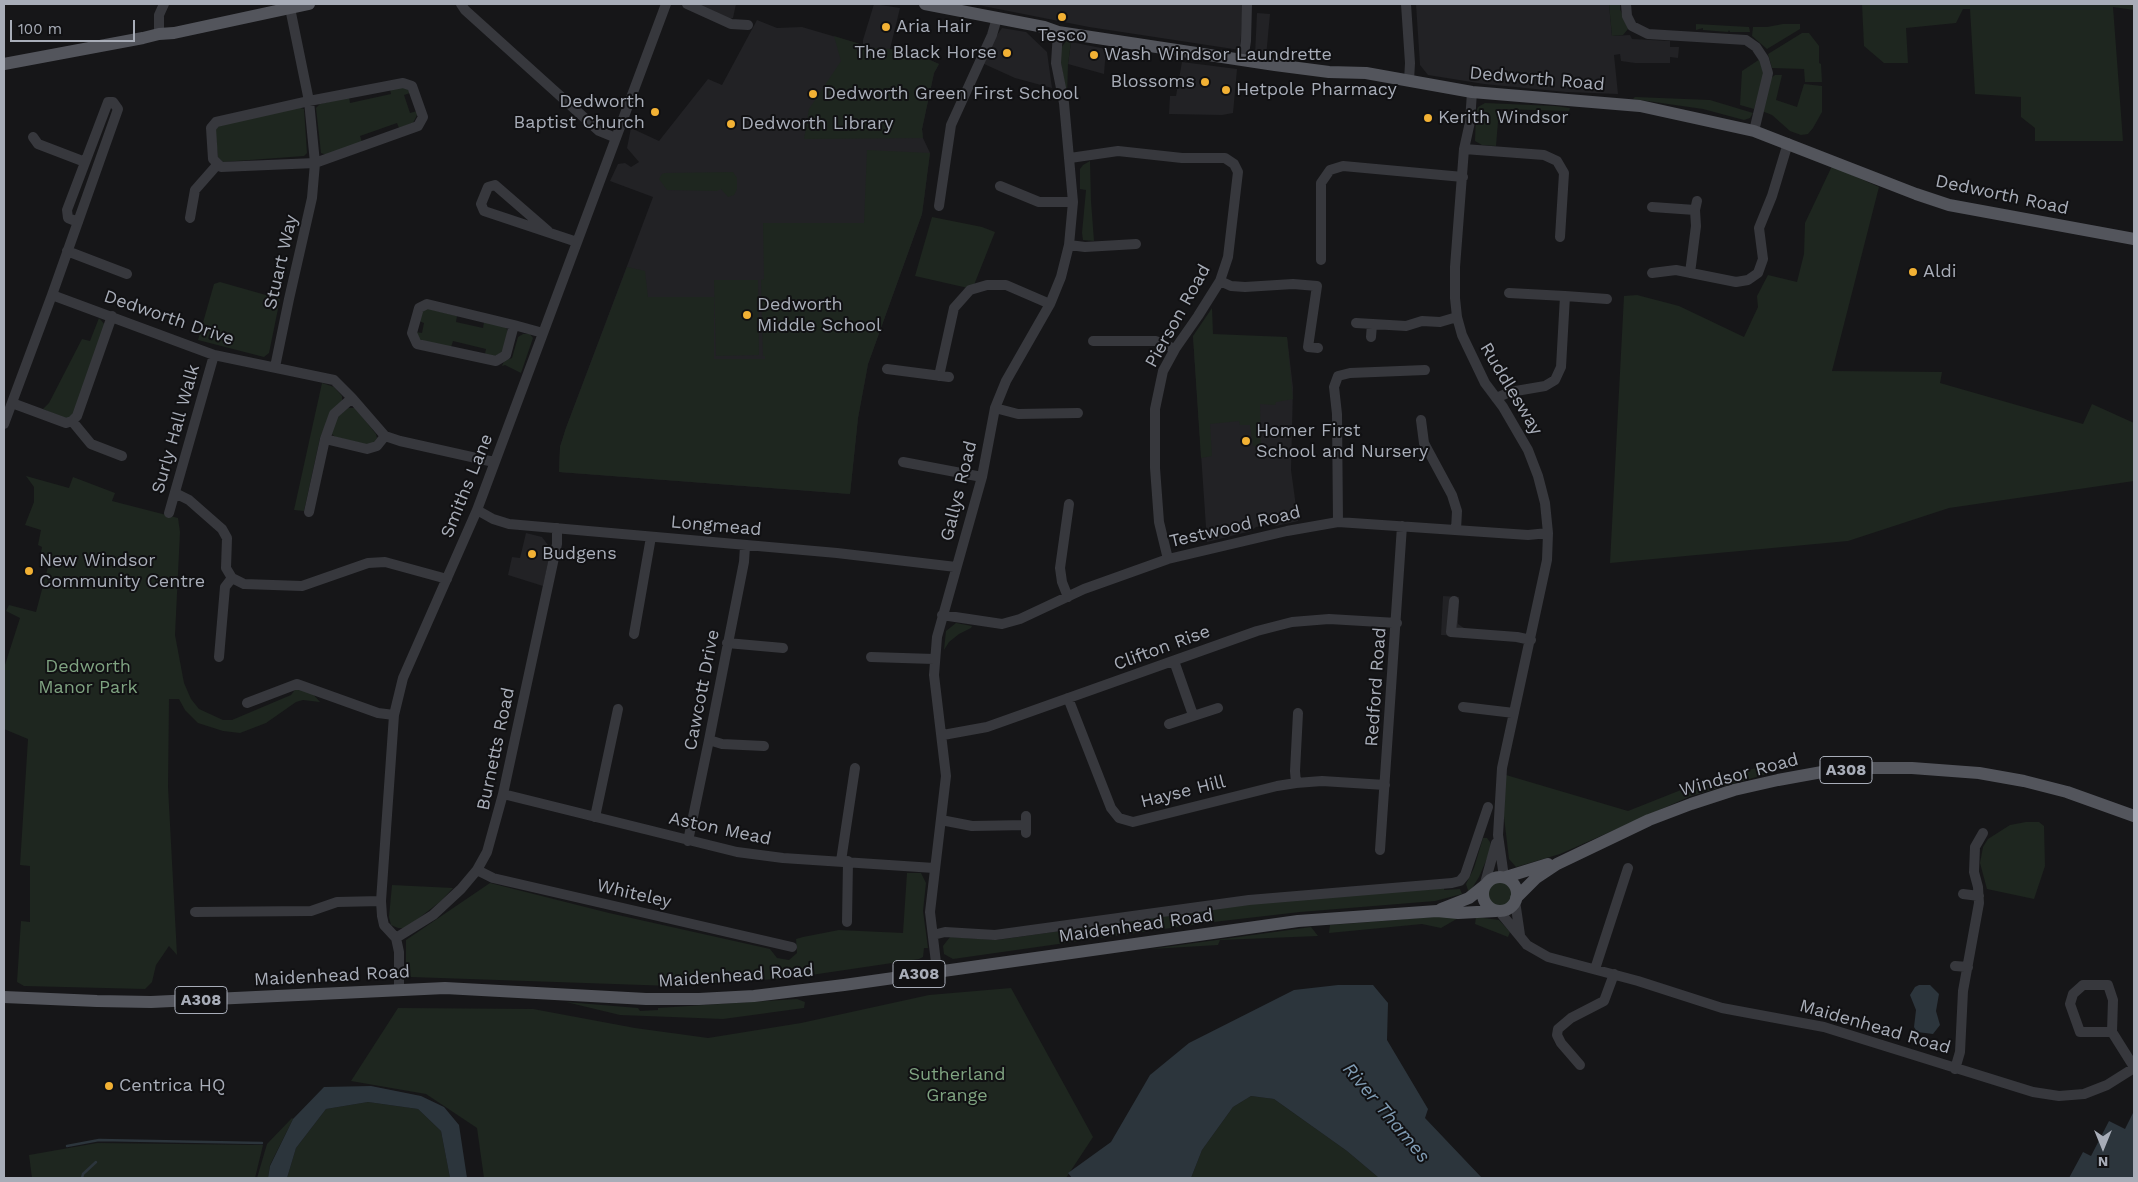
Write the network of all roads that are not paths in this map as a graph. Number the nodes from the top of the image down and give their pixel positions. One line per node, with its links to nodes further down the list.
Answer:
1 (164, 4): 14 (street)
2 (309, 4): 10 (main road)
3 (461, 4): 22 (street)
4 (666, 4): 22 (street, Smiths Lane)
5 (687, 4): 12 (street)
6 (925, 4): 11 (main road, Dedworth Road)
7 (1247, 4): 15 (street)
8 (1406, 4): 17 (street)
9 (1626, 4): 20 (street)
10 (290, 8): 14 (main road); 19 (street, Stuart Way)
11 (997, 18): 13 (main road, Dedworth Road); 32 (street)
12 (748, 25)
13 (1058, 32): 15 (main road, Dedworth Road); 25 (street, Gallys Road)
14 (159, 34): 16 (main road)
15 (1243, 60): 17 (main road, Dedworth Road)
16 (4, 64)
17 (1408, 81): 18 (main road, Dedworth Road)
18 (1472, 92): 20 (main road, Dedworth Road); 24 (street, Ruddlesway)
19 (309, 100): 27 (street, Stuart Way); 27 (street); 28 (street)
20 (1754, 131): 23 (main road, Dedworth Road)
21 (33, 137): 26 (street)
22 (616, 138): 39 (street, Smiths Lane)
23 (1788, 143): 38 (main road, Dedworth Road); 45 (street)
24 (1464, 149): 29 (street, Ruddlesway); 37 (street)
25 (1070, 158): 31 (street, Gallys Road); 47 (street, Pierson Road)
26 (85, 162): 35 (street); 35 (street)
27 (315, 163): 28 (street); 64 (street, Stuart Way)
28 (217, 165): 34 (street)
29 (1463, 177): 43 (street); 54 (street, Ruddlesway)
30 (1000, 187): 31 (street)
31 (1074, 202): 41 (street, Gallys Road)
32 (939, 206)
33 (1652, 207): 45 (street)
34 (190, 218)
35 (78, 222): 42 (street)
36 (548, 232): 36 (street); 39 (street)
37 (1558, 232)
38 (2134, 239)
39 (577, 242): 58 (street, Smiths Lane)
40 (1135, 244): 41 (street)
41 (1069, 245): 52 (street, Gallys Road)
42 (67, 251): 46 (street); 48 (street)
43 (1323, 255)
44 (1652, 273): 45 (street)
45 (1690, 273)
46 (127, 274)
47 (1220, 281): 61 (street); 62 (street, Pierson Road)
48 (52, 295): 53 (street, Dedworth Drive); 69 (street)
49 (1514, 296): 50 (street)
50 (1565, 296): 51 (street); 68 (street)
51 (1607, 299)
52 (1050, 304): 65 (street); 70 (street, Gallys Road)
53 (112, 316): 63 (street, Dedworth Drive); 72 (street)
54 (1457, 317): 56 (street); 68 (street, Ruddlesway)
55 (1356, 323): 56 (street)
56 (1372, 324): 59 (street)
57 (514, 325): 57 (street); 58 (street)
58 (543, 333): 78 (street, Smiths Lane)
59 (1371, 337)
60 (1092, 340): 62 (street)
61 (1318, 348)
62 (1175, 349): 93 (street, Pierson Road)
63 (214, 355): 64 (street, Dedworth Drive); 81 (street, Surly Hall Walk)
64 (276, 367): 67 (street, Dedworth Drive)
65 (887, 368)
66 (1425, 370): 86 (street)
67 (352, 398): 75 (street); 76 (street)
68 (1496, 398): 90 (street, Ruddlesway)
69 (12, 403): 72 (street); 73 (street)
70 (995, 408): 71 (street); 80 (street, Gallys Road)
71 (1078, 413)
72 (72, 421): 77 (street)
73 (4, 424)
74 (1424, 424): 89 (street)
75 (385, 436): 76 (street); 78 (street)
76 (325, 439): 84 (street)
77 (122, 456)
78 (494, 462): 83 (street, Smiths Lane)
79 (903, 462): 80 (street)
80 (982, 477): 94 (street, Gallys Road)
81 (174, 493): 85 (street, Surly Hall Walk); 95 (street)
82 (1069, 504): 97 (street)
83 (477, 510): 88 (street, Longmead); 96 (street, Smiths Lane)
84 (309, 512)
85 (169, 513)
86 (1338, 522): 87 (street, Testwood Road); 93 (street, Testwood Road)
87 (1402, 526): 89 (street, Testwood Road); 100 (street, Redford Road)
88 (558, 528): 91 (street, Longmead); 125 (street, Burnetts Road)
89 (1456, 530): 90 (street, Testwood Road)
90 (1548, 533): 102 (street, Ruddlesway)
91 (651, 537): 92 (street, Longmead); 101 (street)
92 (745, 546): 94 (street, Longmead); 103 (street, Cawcott Drive)
93 (1168, 559): 97 (street, Testwood Road)
94 (956, 567): 99 (street, Gallys Road)
95 (232, 578): 96 (street); 105 (street)
96 (447, 579): 115 (street, Smiths Lane)
97 (1068, 597): 99 (street, Testwood Road)
98 (1454, 601): 102 (street)
99 (942, 615): 107 (street, Gallys Road)
100 (1397, 623): 108 (street, Clifton Rise); 124 (street, Redford Road)
101 (634, 634)
102 (1530, 640): 114 (street, Ruddlesway)
103 (727, 643): 104 (street); 120 (street, Cawcott Drive)
104 (783, 648)
105 (219, 657)
106 (871, 657): 107 (street)
107 (934, 659): 119 (street, Gallys Road)
108 (1174, 661): 109 (street, Clifton Rise); 116 (street)
109 (1068, 698): 119 (street, Clifton Rise); 123 (street, Hayse Hill)
110 (247, 703): 115 (street)
111 (1470, 704): 114 (street)
112 (1218, 708): 116 (street)
113 (618, 710): 128 (street)
114 (1514, 713): 133 (street, Ruddlesway)
115 (394, 715): 146 (street, Smiths Lane)
116 (1193, 715): 118 (street)
117 (1295, 716): 123 (street)
118 (1169, 724)
119 (943, 735): 129 (street, Gallys Road)
120 (709, 740): 121 (street); 134 (street, Cawcott Drive)
121 (764, 746)
122 (855, 768): 137 (street)
123 (1296, 783): 124 (street, Hayse Hill)
124 (1385, 785): 135 (street, Redford Road)
125 (503, 794): 128 (street, Aston Mead); 140 (street, Burnetts Road)
126 (1488, 807): 131 (street, Maidenhead Road)
127 (2134, 816): 136 (main road, Windsor Road / A308)
128 (595, 817): 134 (street, Aston Mead)
129 (941, 820): 130 (street); 138 (street, Gallys Road)
130 (1026, 825)
131 (1480, 833): 133 (street); 151 (street, Maidenhead Road)
132 (1983, 833): 144 (street)
133 (1498, 835): 141 (street, Ruddlesway); 142 (street, Ruddlesway)
134 (688, 840): 137 (street, Aston Mead)
135 (1380, 850)
136 (1566, 858): 141 (main road, Windsor Road / A308); 145 (main road, Windsor Road / A308)
137 (844, 861): 138 (street, Aston Mead); 150 (street)
138 (934, 868): 151 (street, Gallys Road)
139 (1628, 868): 157 (street)
140 (477, 870): 153 (street, Burnetts Road); 154 (street, Whiteley)
141 (1505, 877): 142 (main road); 145 (main road)
142 (1485, 885): 147 (main road, Maidenhead Road / A308); 148 (main road)
143 (1963, 894): 144 (street)
144 (1978, 896): 156 (street)
145 (1516, 900): 148 (main road); 152 (street)
146 (382, 901): 149 (street); 153 (street, Smiths Lane)
147 (1437, 911): 148 (main road, Maidenhead Road / A308); 158 (main road, Maidenhead Road / A308)
148 (1497, 911): 152 (street, Maidenhead Road)
149 (195, 912)
150 (847, 922)
151 (932, 935): 158 (street, Gallys Road)
152 (1521, 937): 157 (street, Maidenhead Road)
153 (396, 938): 160 (street, Smiths Lane)
154 (787, 948)
155 (1955, 966): 156 (street)
156 (1968, 967): 165 (street)
157 (1595, 969): 159 (street, Maidenhead Road)
158 (937, 972): 160 (main road, Maidenhead Road / A308)
159 (1614, 974): 163 (street); 165 (street, Maidenhead Road)
160 (399, 990): 161 (main road, Maidenhead Road / A308)
161 (4, 996)
162 (2112, 1032): 162 (street); 164 (street)
163 (1580, 1064)
164 (2134, 1068): 165 (street, Maidenhead Road)
165 (1955, 1069)

